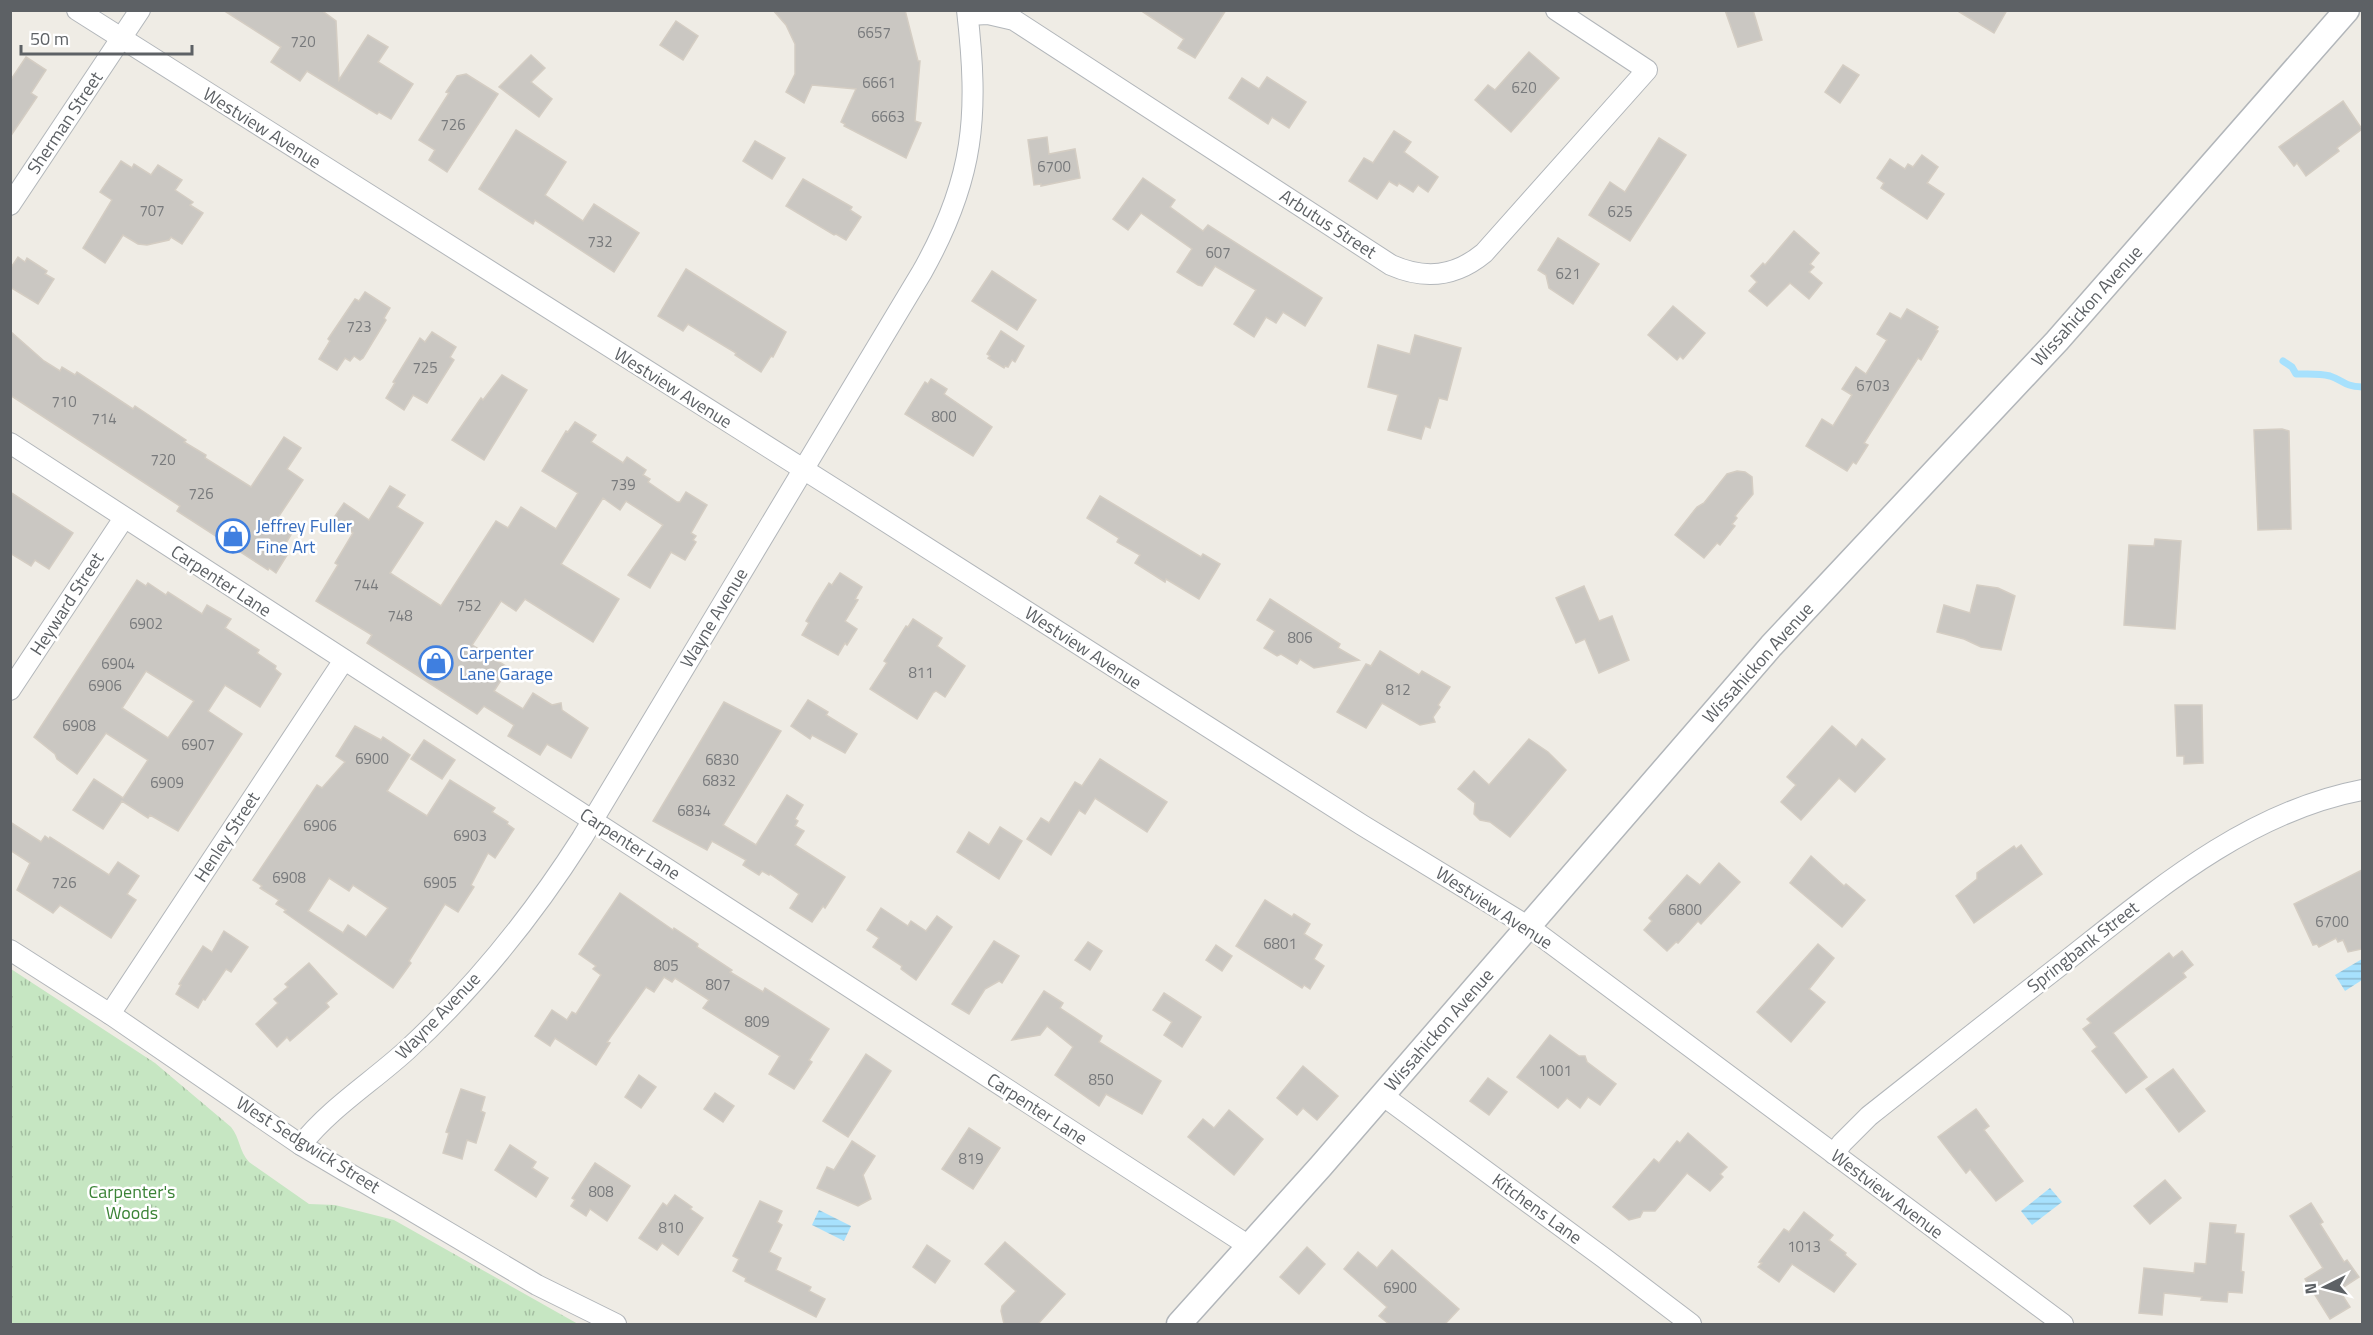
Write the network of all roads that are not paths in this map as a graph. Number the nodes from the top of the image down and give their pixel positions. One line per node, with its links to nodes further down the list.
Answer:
1 (77, 10): 6 (street, Westview Avenue)
2 (140, 10): 6 (street, Sherman Street)
3 (1556, 10): 5 (street, Arbutus Street)
4 (2347, 10): 15 (street, Wissahickon Avenue)
5 (967, 13): 9 (street, Wayne Avenue)
6 (121, 38): 7 (street, Sherman Street); 9 (street, Westview Avenue)
7 (10, 205)
8 (10, 443): 10 (street, Carpenter Lane)
9 (803, 470): 14 (street, Wayne Avenue); 15 (street, Westview Avenue)
10 (124, 518): 11 (street, Carpenter Lane); 12 (street, Heyward Street)
11 (344, 660): 14 (street, Carpenter Lane); 17 (street, Henley Street)
12 (10, 690)
13 (2362, 790): 20 (street, Springbank Street)
14 (593, 820): 19 (street, Wayne Avenue); 21 (street, Carpenter Lane)
15 (1529, 927): 18 (street, Wissahickon Avenue); 20 (street, Westview Avenue)
16 (10, 950): 17 (street, West Sedgwick Street)
17 (110, 1014): 19 (street, West Sedgwick Street)
18 (1382, 1095): 21 (street, Wissahickon Avenue); 24 (street, Kitchens Lane)
19 (301, 1145): 22 (street, West Sedgwick Street)
20 (1834, 1154): 25 (street, Westview Avenue)
21 (1249, 1246): 23 (street, Wissahickon Avenue)
22 (616, 1324)
23 (1179, 1324)
24 (1691, 1324)
25 (2063, 1324)

